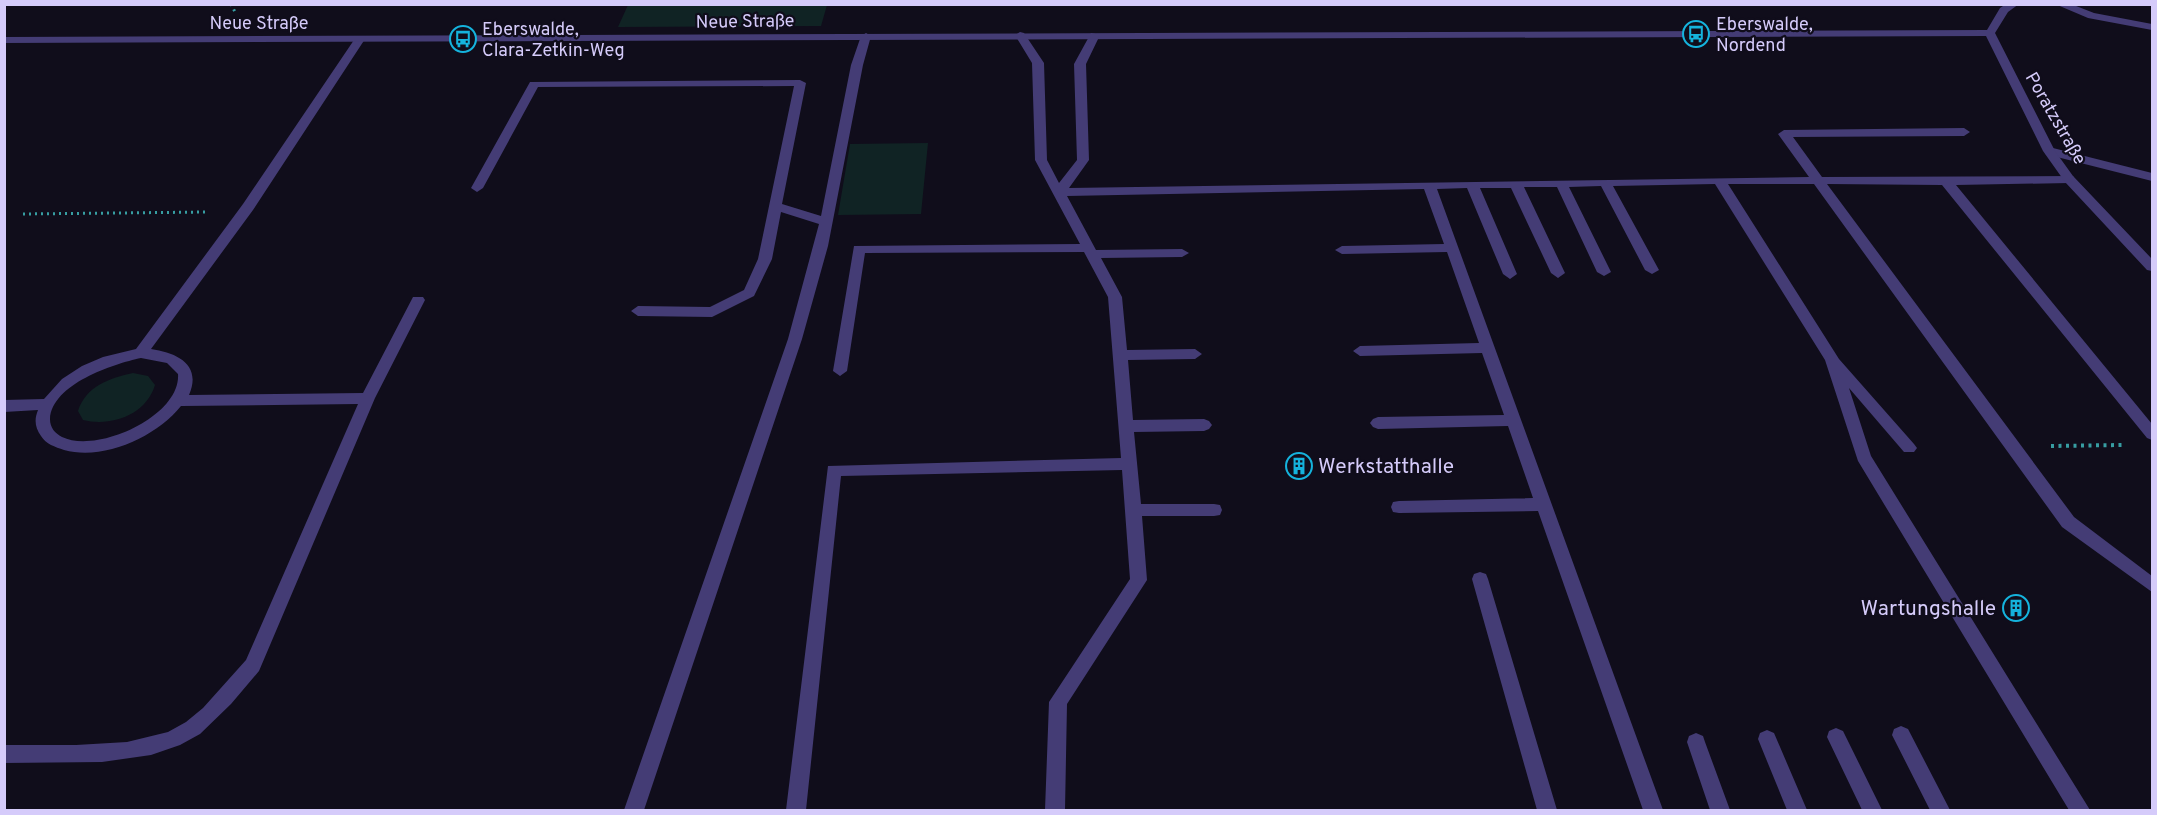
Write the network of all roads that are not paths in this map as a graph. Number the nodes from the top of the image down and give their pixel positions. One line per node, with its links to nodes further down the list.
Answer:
1 (2014, 4): 4 (street)
2 (2060, 4): 3 (street)
3 (2152, 27)
4 (1990, 33): 7 (street, Neue Straße); 11 (street, Poratzstraße)
5 (1020, 35): 6 (street, Neue Straße); 7 (street, Neue Straße); 23 (street)
6 (866, 36): 8 (street, Neue Straße); 25 (street)
7 (1095, 36): 23 (street)
8 (360, 39): 9 (street, Neue Straße); 39 (street)
9 (4, 40)
10 (1964, 132): 15 (street)
11 (2049, 151): 12 (street); 13 (street, Poratzstraße)
12 (2152, 177)
13 (2069, 179): 16 (street); 30 (street, Poratzstraße)
14 (1719, 180): 15 (street); 17 (street); 42 (street)
15 (1817, 180): 16 (street); 60 (street)
16 (1946, 181): 52 (street)
17 (1605, 182): 18 (street); 31 (street)
18 (1561, 183): 19 (street); 32 (street)
19 (1516, 184): 21 (street); 33 (street)
20 (1429, 185): 21 (street); 23 (street); 26 (street)
21 (1472, 185): 34 (street)
22 (477, 188): 24 (street)
23 (1059, 192): 28 (street)
24 (776, 206): 25 (street); 36 (street)
25 (826, 222): 66 (street)
26 (1452, 248): 27 (street); 37 (street)
27 (1342, 250)
28 (1091, 251): 29 (street); 41 (street); 43 (street)
29 (1182, 253)
30 (2152, 267)
31 (1652, 270)
32 (1604, 272)
33 (1558, 273)
34 (1510, 274)
35 (418, 300): 44 (street)
36 (638, 311)
37 (1488, 348): 38 (street); 48 (street)
38 (1360, 351)
39 (141, 353): 45 (street); 46 (street)
40 (1195, 354): 41 (street)
41 (1120, 355): 51 (street)
42 (1832, 359): 53 (street); 75 (street)
43 (840, 371)
44 (368, 398): 45 (street); 65 (street)
45 (178, 401): 46 (street)
46 (47, 404): 47 (street)
47 (4, 406)
48 (1514, 420): 49 (street); 55 (street)
49 (1378, 423)
50 (1203, 425): 51 (street)
51 (1126, 426): 54 (street)
52 (2152, 434)
53 (1909, 448)
54 (1129, 464): 57 (street); 67 (street)
55 (1544, 504): 56 (street); 70 (street)
56 (1399, 507)
57 (1133, 510): 58 (street); 68 (street)
58 (1214, 510)
59 (1480, 579): 69 (street)
60 (2152, 585)
61 (1901, 735): 74 (street)
62 (1836, 737): 73 (street)
63 (1767, 739): 72 (street)
64 (1696, 742): 71 (street)
65 (4, 754)
66 (634, 810)
67 (796, 810)
68 (1055, 810)
69 (1547, 810)
70 (1653, 810)
71 (1720, 810)
72 (1797, 810)
73 (1872, 810)
74 (1940, 810)
75 (2080, 810)

